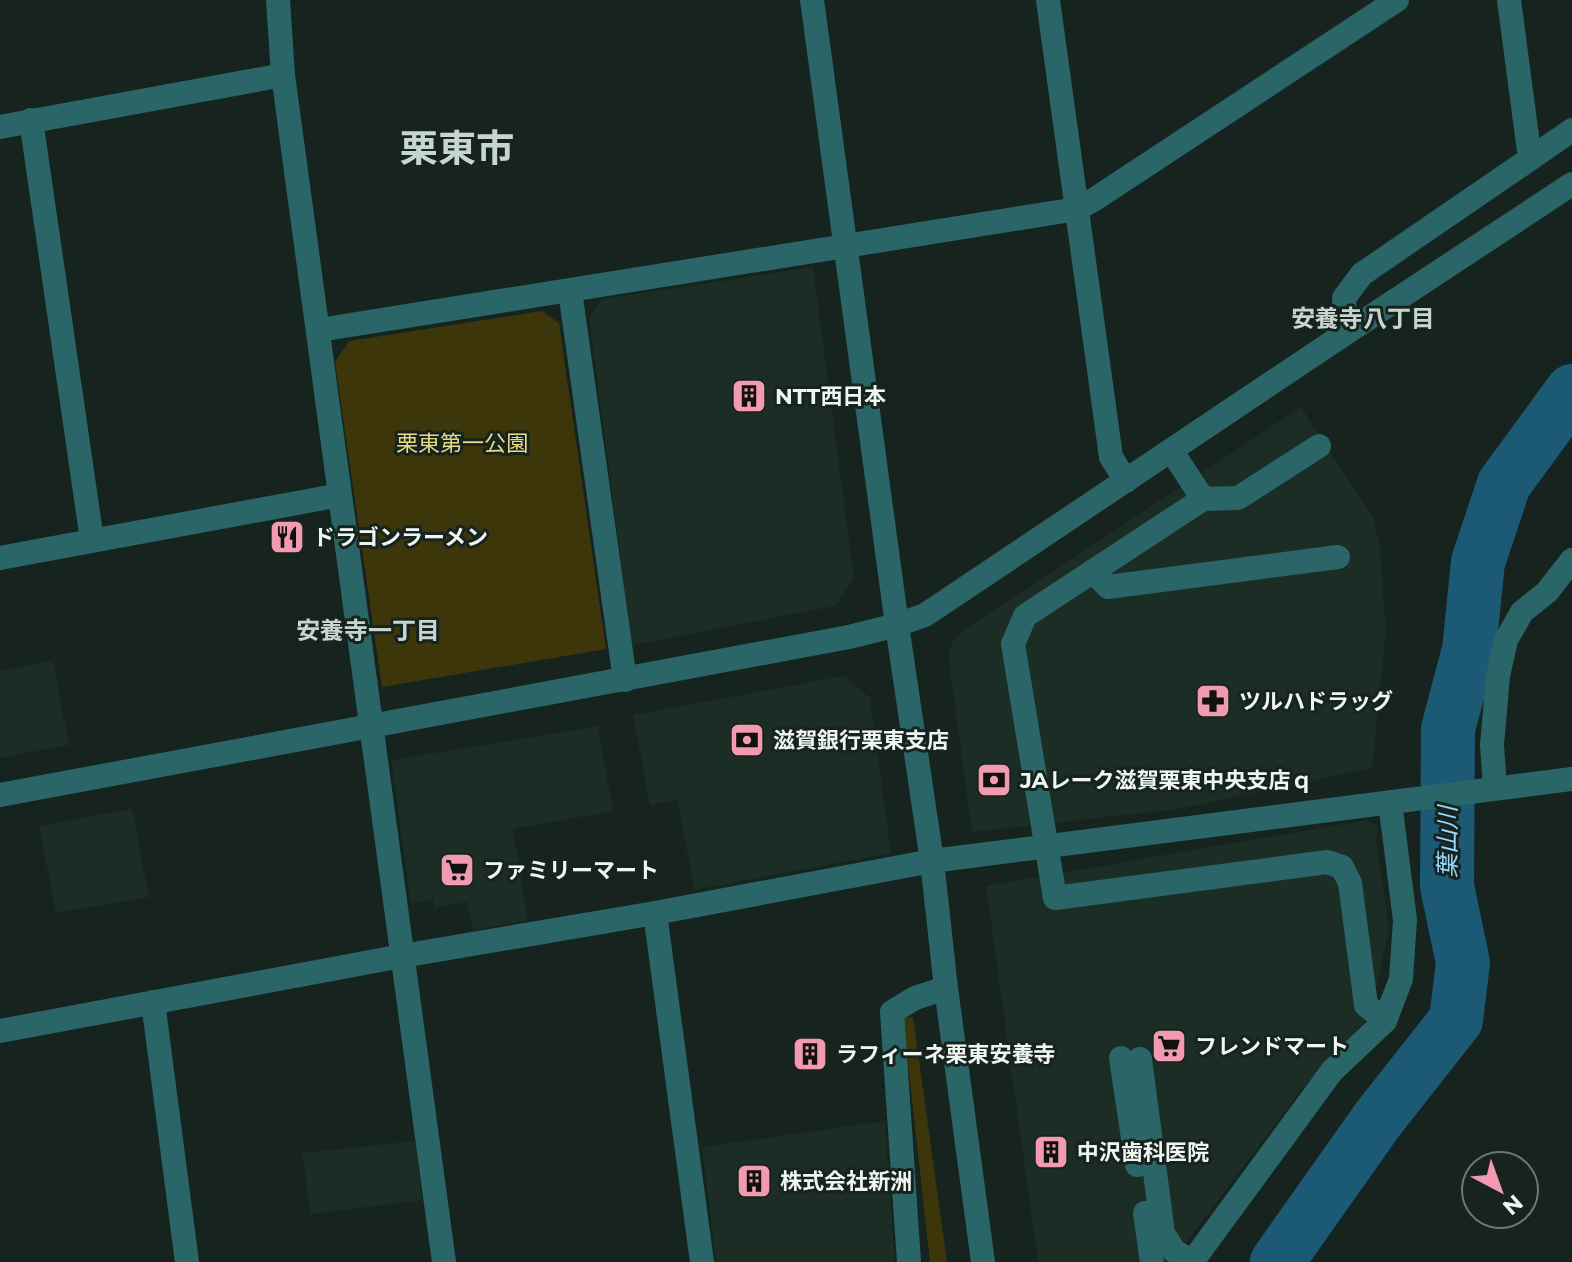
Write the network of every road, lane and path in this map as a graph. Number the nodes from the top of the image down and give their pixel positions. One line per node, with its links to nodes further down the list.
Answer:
1 (278, 0): 6 (street)
2 (812, 0): 13 (street)
3 (1048, 0): 12 (street)
4 (1397, 0): 12 (street)
5 (1509, 0): 10 (street)
6 (283, 75): 7 (street); 15 (street)
7 (31, 120): 8 (street); 22 (street)
8 (0, 127)
9 (1572, 130): 10 (street)
10 (1530, 159): 16 (street)
11 (1572, 184): 16 (street)
12 (1077, 209): 13 (street); 19 (street)
13 (845, 247): 14 (street); 27 (street)
14 (570, 291): 15 (street); 28 (street)
15 (319, 330): 20 (street)
16 (1346, 333): 18 (street)
17 (1319, 446): 21 (street)
18 (1171, 450): 19 (street); 21 (street)
19 (1126, 481): 27 (street)
20 (340, 495): 22 (street); 29 (street)
21 (1203, 499): 26 (street)
22 (92, 540): 24 (street)
23 (1338, 557): 26 (street)
24 (0, 558)
25 (1572, 560): 31 (street)
26 (1093, 571): 34 (street)
27 (897, 625): 28 (street); 35 (street)
28 (625, 680): 29 (street)
29 (372, 724): 32 (street); 37 (street)
30 (1572, 779): 31 (street)
31 (1489, 789): 33 (street)
32 (0, 795)
33 (1400, 801): 34 (street); 40 (street)
34 (1048, 846): 35 (street); 40 (street)
35 (932, 861): 36 (street); 38 (street)
36 (655, 913): 37 (street); 44 (street)
37 (402, 956): 39 (street); 43 (street)
38 (946, 988): 45 (street); 46 (street)
39 (153, 1002): 41 (street); 42 (street)
40 (1385, 1021): 48 (street)
41 (0, 1031)
42 (187, 1262)
43 (444, 1262)
44 (702, 1262)
45 (909, 1262)
46 (983, 1262)
47 (1152, 1262): 48 (street)
48 (1192, 1262)

